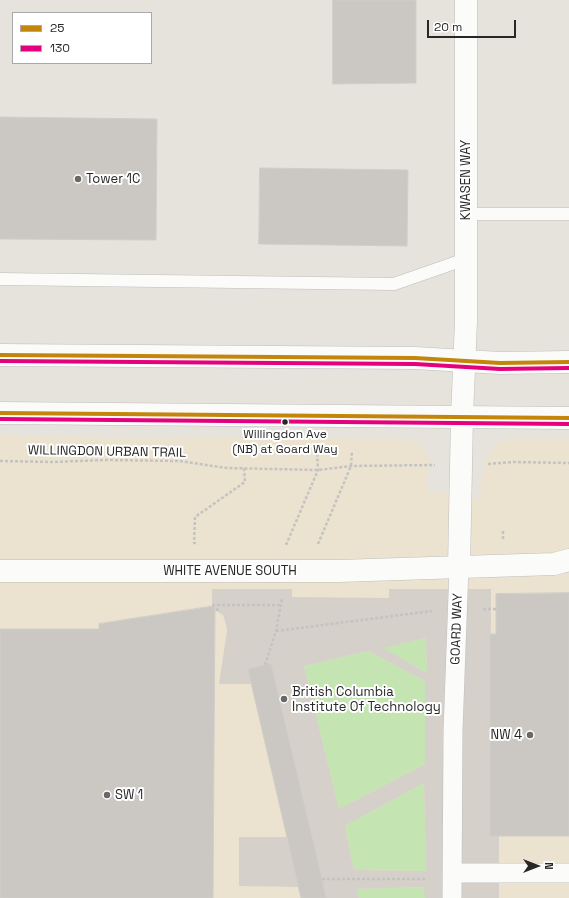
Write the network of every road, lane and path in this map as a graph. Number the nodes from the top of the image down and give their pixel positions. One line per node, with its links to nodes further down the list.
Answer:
1 (466, 0): 2 (street, KWASEN WAY)
2 (466, 214): 3 (lane); 4 (street, KWASEN WAY)
3 (569, 214)
4 (466, 259): 5 (lane); 7 (street, KWASEN WAY)
5 (0, 279)
6 (0, 355): 7 (street)
7 (464, 360): 8 (street); 10 (street, GOARD WAY)
8 (569, 362)
9 (0, 413): 10 (street)
10 (462, 417): 11 (street); 27 (street, GOARD WAY)
11 (569, 418)
12 (317, 451): 20 (path)
13 (352, 451): 18 (path)
14 (0, 461): 19 (path, WILLINGDON URBAN TRAIL)
15 (569, 463): 17 (path)
16 (428, 464): 18 (path, WILLINGDON URBAN TRAIL)
17 (485, 464)
18 (351, 466): 20 (path, WILLINGDON URBAN TRAIL); 24 (path)
19 (244, 468): 20 (path, WILLINGDON URBAN TRAIL); 21 (path)
20 (318, 470): 22 (path)
21 (194, 543)
22 (287, 544): 23 (path); 25 (path)
23 (294, 544)
24 (318, 544)
25 (283, 551)
26 (569, 560): 27 (street, WHITE AVENUE SOUTH)
27 (459, 567): 28 (street, WHITE AVENUE SOUTH); 32 (street, GOARD WAY)
28 (0, 571)
29 (212, 605): 30 (path)
30 (218, 605): 33 (path); 34 (path)
31 (496, 609): 32 (path)
32 (458, 610): 34 (path); 37 (street, GOARD WAY)
33 (217, 611)
34 (276, 631): 35 (path)
35 (266, 665)
36 (569, 873): 37 (street)
37 (452, 876): 38 (path); 39 (street, GOARD WAY)
38 (322, 879)
39 (452, 898)

